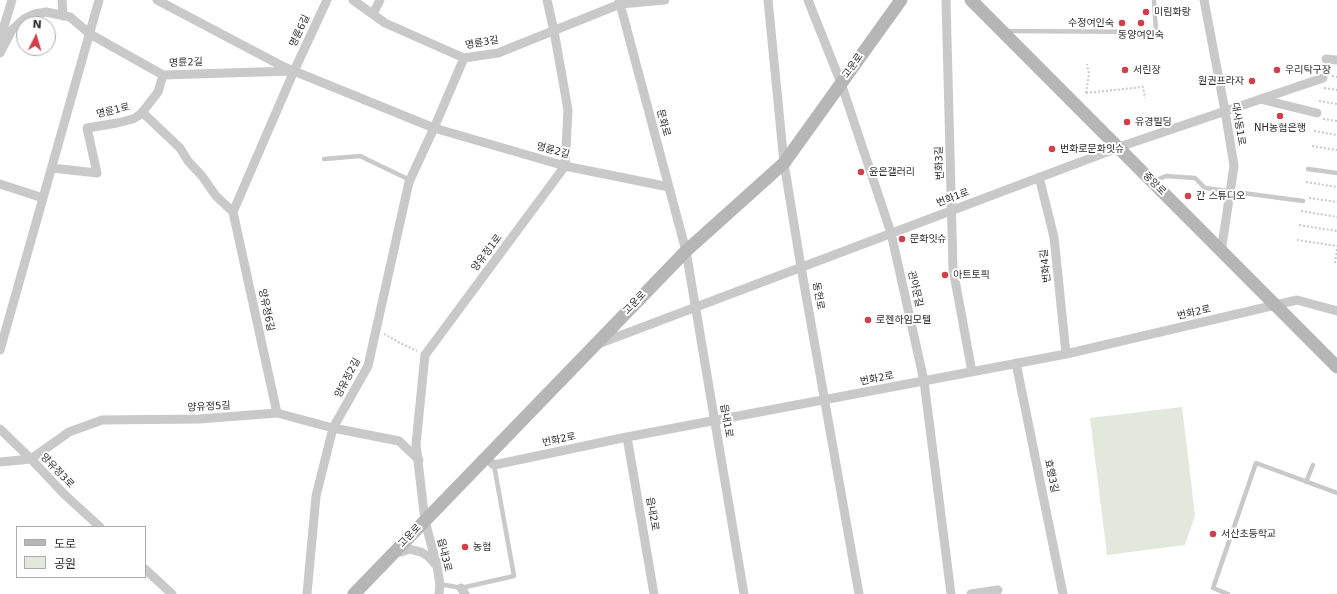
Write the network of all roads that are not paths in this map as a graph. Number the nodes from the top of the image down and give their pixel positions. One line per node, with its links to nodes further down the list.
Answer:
1 (12, 0): 23 (street)
2 (62, 0): 19 (street)
3 (99, 0): 22 (street)
4 (157, 0): 28 (street, 명륜2길)
5 (327, 0): 28 (street, 명륜6길)
6 (353, 0): 18 (street, 명륜3길)
7 (380, 0): 18 (street)
8 (547, 0): 20 (street)
9 (665, 0): 17 (street, 명륜3길)
10 (768, 0): 39 (street, 동헌로)
11 (808, 0): 31 (street, 관아문길)
12 (901, 0): 31 (street, 고운로)
13 (946, 0): 52 (street, 번화3길)
14 (972, 0): 21 (street, 중앙로)
15 (1154, 0): 21 (lane)
16 (1204, 0): 33 (street, 대사동1로)
17 (619, 2): 20 (street, 명륜3길); 48 (street, 문화로)
18 (373, 14): 25 (street, 명륜3길)
19 (63, 16): 22 (street); 24 (street)
20 (554, 31): 25 (street, 명륜3길); 40 (street)
21 (1002, 31): 37 (street, 중앙로)
22 (90, 34): 29 (street, 명륜2길); 41 (street)
23 (0, 39)
24 (0, 53)
25 (464, 58): 36 (street)
26 (1326, 59): 27 (street)
27 (1337, 60)
28 (294, 71): 29 (street, 명륜2길); 36 (street, 명륜2길); 53 (street)
29 (163, 75): 34 (street, 명륜1로)
30 (1323, 78): 32 (street, 번화1로)
31 (841, 83): 39 (street, 고운로); 54 (street, 관아문길)
32 (1259, 99): 33 (street, 번화1로); 35 (street)
33 (1225, 111): 37 (street, 번화1로); 49 (street, 대사동1로)
34 (142, 112): 41 (street, 명륜1로); 53 (street)
35 (1317, 115)
36 (434, 128): 40 (street, 명륜2길); 45 (street, 양유정2길)
37 (1118, 148): 44 (street, 번화1로); 46 (street, 중앙로)
38 (324, 159): 45 (lane)
39 (784, 164): 55 (street, 고운로); 57 (street, 동헌로)
40 (565, 166): 48 (street, 명륜2길); 75 (street, 양유정1로)
41 (52, 168): 50 (street)
42 (1308, 169): 43 (lane)
43 (1337, 173)
44 (1039, 177): 52 (street, 번화1로); 63 (street, 번화4길)
45 (410, 180): 71 (street, 양유정2길)
46 (1152, 182): 49 (lane); 56 (street, 중앙로)
47 (0, 184): 50 (street)
48 (669, 187): 55 (street, 문화로)
49 (1230, 191): 51 (lane); 56 (street, 대사동1로)
50 (43, 198): 62 (street)
51 (1303, 199)
52 (952, 210): 54 (street, 번화1로); 66 (street, 번화3길)
53 (233, 212): 69 (street, 양유정6길)
54 (891, 233): 57 (street, 번화1로); 67 (street, 관아문길)
55 (686, 251): 59 (street, 읍내1로); 61 (street, 고운로)
56 (1221, 252): 58 (street, 중앙로)
57 (801, 267): 59 (street, 번화1로); 68 (street, 동헌로)
58 (1275, 305): 60 (street, 번화2로); 63 (street, 번화2로); 65 (street, 중앙로)
59 (695, 307): 61 (street, 번화1로); 70 (street, 읍내1로)
60 (1337, 311)
61 (594, 345): 77 (street, 고운로)
62 (0, 350)
63 (1066, 354): 64 (street, 번화2로)
64 (1016, 363): 66 (street, 번화2로); 98 (street, 효행3길)
65 (1337, 367)
66 (972, 372): 67 (street, 번화2로)
67 (924, 381): 68 (street, 번화2로); 96 (street, 관아문길)
68 (825, 400): 70 (street, 번화2로); 95 (street, 동헌로)
69 (277, 413): 71 (street, 양유정5길); 74 (street, 양유정5길)
70 (714, 421): 73 (street, 번화2로); 94 (street, 읍내1로)
71 (333, 428): 75 (street, 양유정5길); 90 (street, 양유정2길)
72 (0, 429): 74 (street, 양유정3로)
73 (627, 437): 77 (street, 번화2로); 93 (street, 읍내2로)
74 (31, 459): 76 (street, 양유정5길); 82 (street, 양유정3로)
75 (418, 460): 81 (street)
76 (0, 462)
77 (490, 462): 81 (street, 고운로); 88 (lane)
78 (1313, 465): 79 (lane)
79 (1306, 482): 80 (lane); 99 (lane)
80 (1337, 493)
81 (424, 521): 83 (street, 고운로); 84 (street, 읍내3로)
82 (99, 526)
83 (397, 549): 84 (street); 91 (street, 고운로)
84 (437, 568): 86 (street, 읍내3로)
85 (146, 570): 89 (street)
86 (440, 584): 88 (lane); 92 (street, 읍내3로)
87 (998, 590): 97 (street)
88 (463, 591)
89 (172, 594)
90 (307, 594)
91 (354, 594)
92 (439, 594)
93 (654, 594)
94 (744, 594)
95 (859, 594)
96 (951, 594)
97 (971, 594)
98 (1063, 594)
99 (1228, 594)

